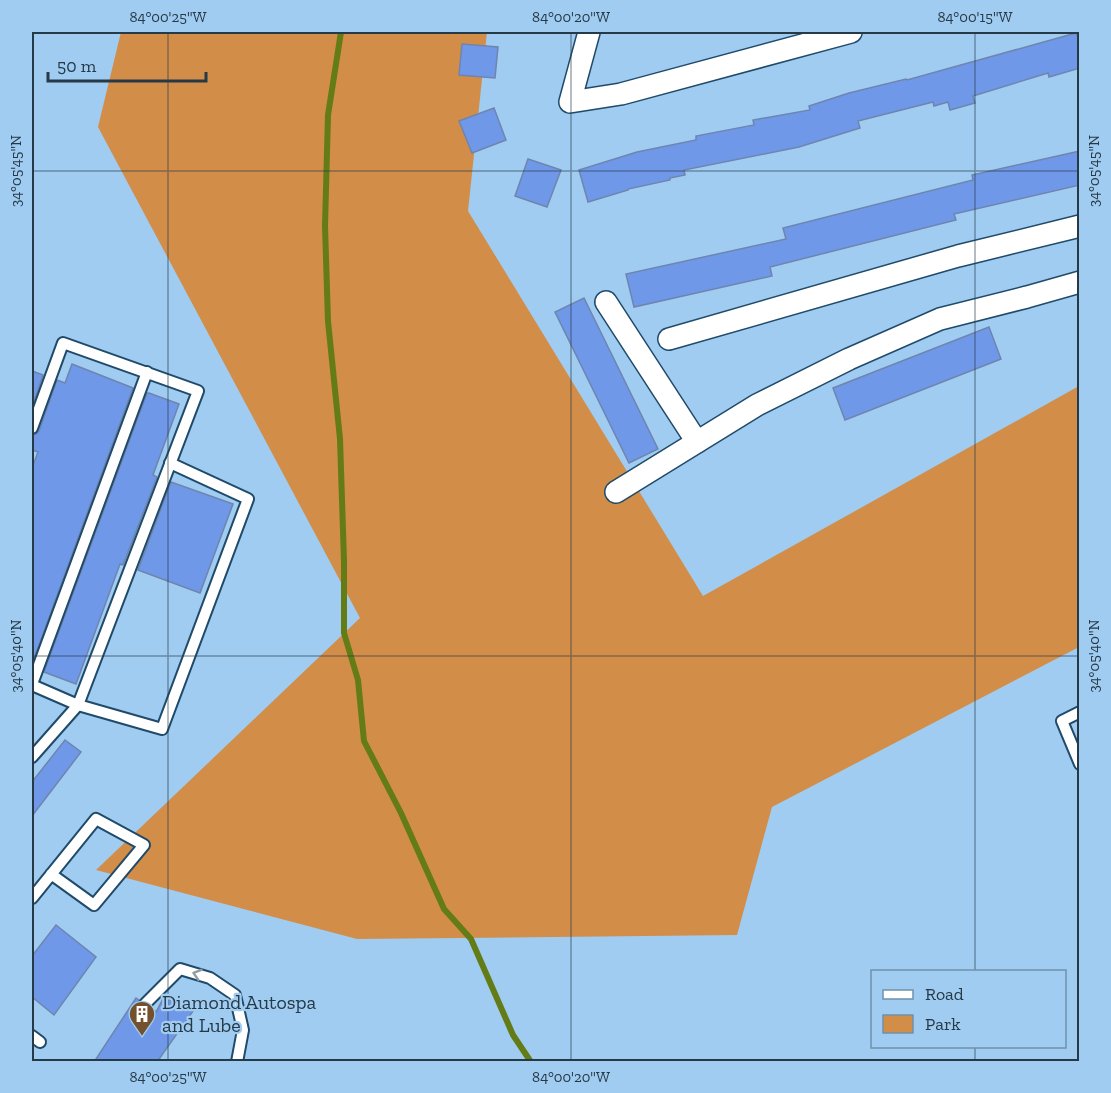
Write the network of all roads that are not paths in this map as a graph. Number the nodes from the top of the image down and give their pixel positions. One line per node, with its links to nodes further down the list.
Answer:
1 (589, 32): 2 (street)
2 (850, 32)
3 (1080, 226): 6 (street)
4 (1080, 282): 9 (street)
5 (606, 302): 9 (street)
6 (669, 339)
7 (147, 372): 8 (lane); 10 (lane); 12 (lane)
8 (32, 428)
9 (697, 442): 11 (street)
10 (170, 464): 13 (lane); 13 (lane)
11 (616, 492)
12 (32, 685): 13 (lane)
13 (78, 705): 15 (lane)
14 (1080, 712): 16 (lane)
15 (32, 757)
16 (1080, 764)
17 (51, 874): 17 (lane); 18 (lane)
18 (32, 898)
19 (145, 1004): 20 (lane, one-way to 19)
20 (237, 1062)

